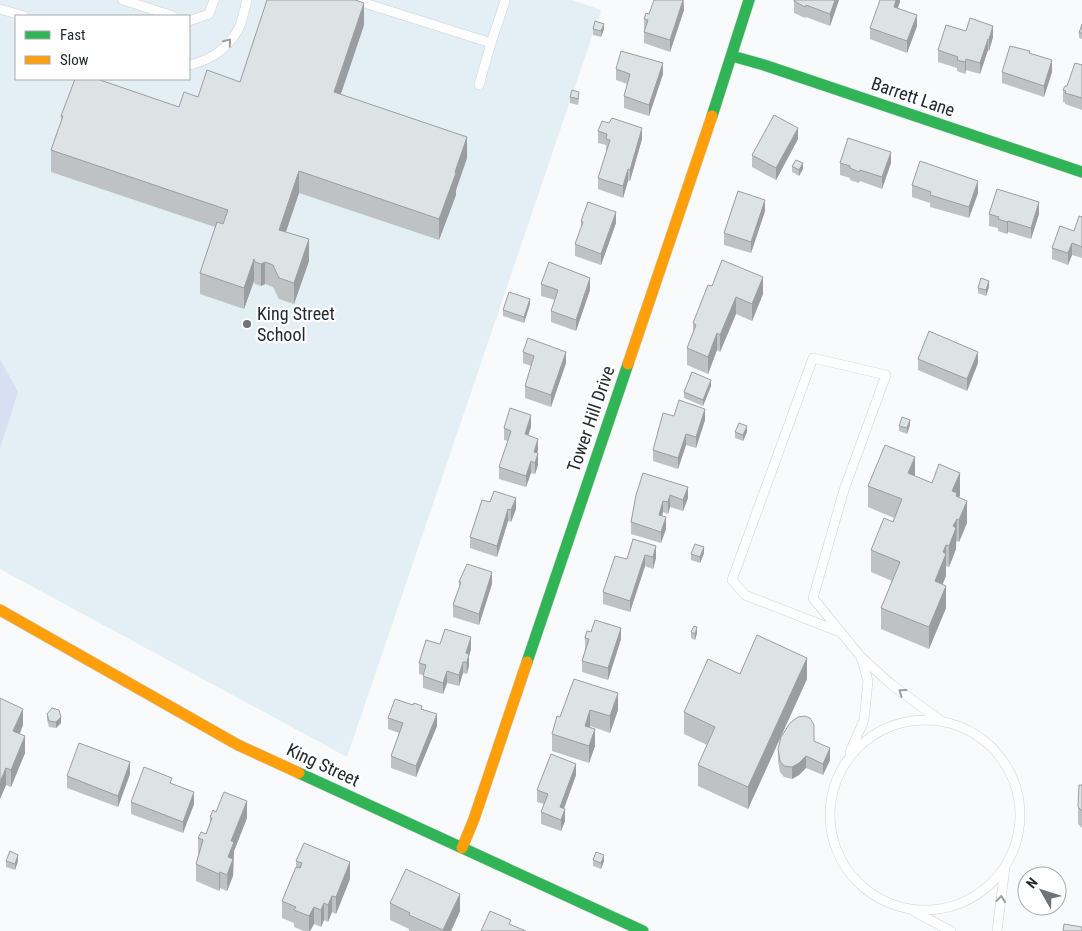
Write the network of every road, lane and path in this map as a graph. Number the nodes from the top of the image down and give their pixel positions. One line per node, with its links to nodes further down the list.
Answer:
1 (3, 0): 8 (lane)
2 (124, 0): 10 (lane)
3 (214, 0): 11 (lane)
4 (248, 0): 14 (lane, one-way to 4)
5 (355, 0): 12 (lane)
6 (749, 0): 13 (street, Tower Hill Drive)
7 (505, 1): 12 (lane)
8 (0, 9): 9 (lane)
9 (21, 15)
10 (170, 15)
11 (190, 22)
12 (491, 43): 15 (lane)
13 (732, 56): 16 (street, Barrett Lane); 22 (street, Tower Hill Drive)
14 (190, 65)
15 (479, 85)
16 (1082, 172)
17 (0, 610): 22 (street, King Street)
18 (840, 632): 18 (lane); 19 (lane)
19 (861, 657): 20 (lane, one-way to 19); 21 (lane)
20 (941, 721): 21 (lane); 23 (lane)
21 (848, 758): 24 (lane)
22 (462, 848): 25 (street, King Street)
23 (1005, 867): 24 (lane); 27 (lane, one-way to 23)
24 (912, 911): 26 (lane)
25 (643, 931)
26 (951, 931)
27 (997, 931)

